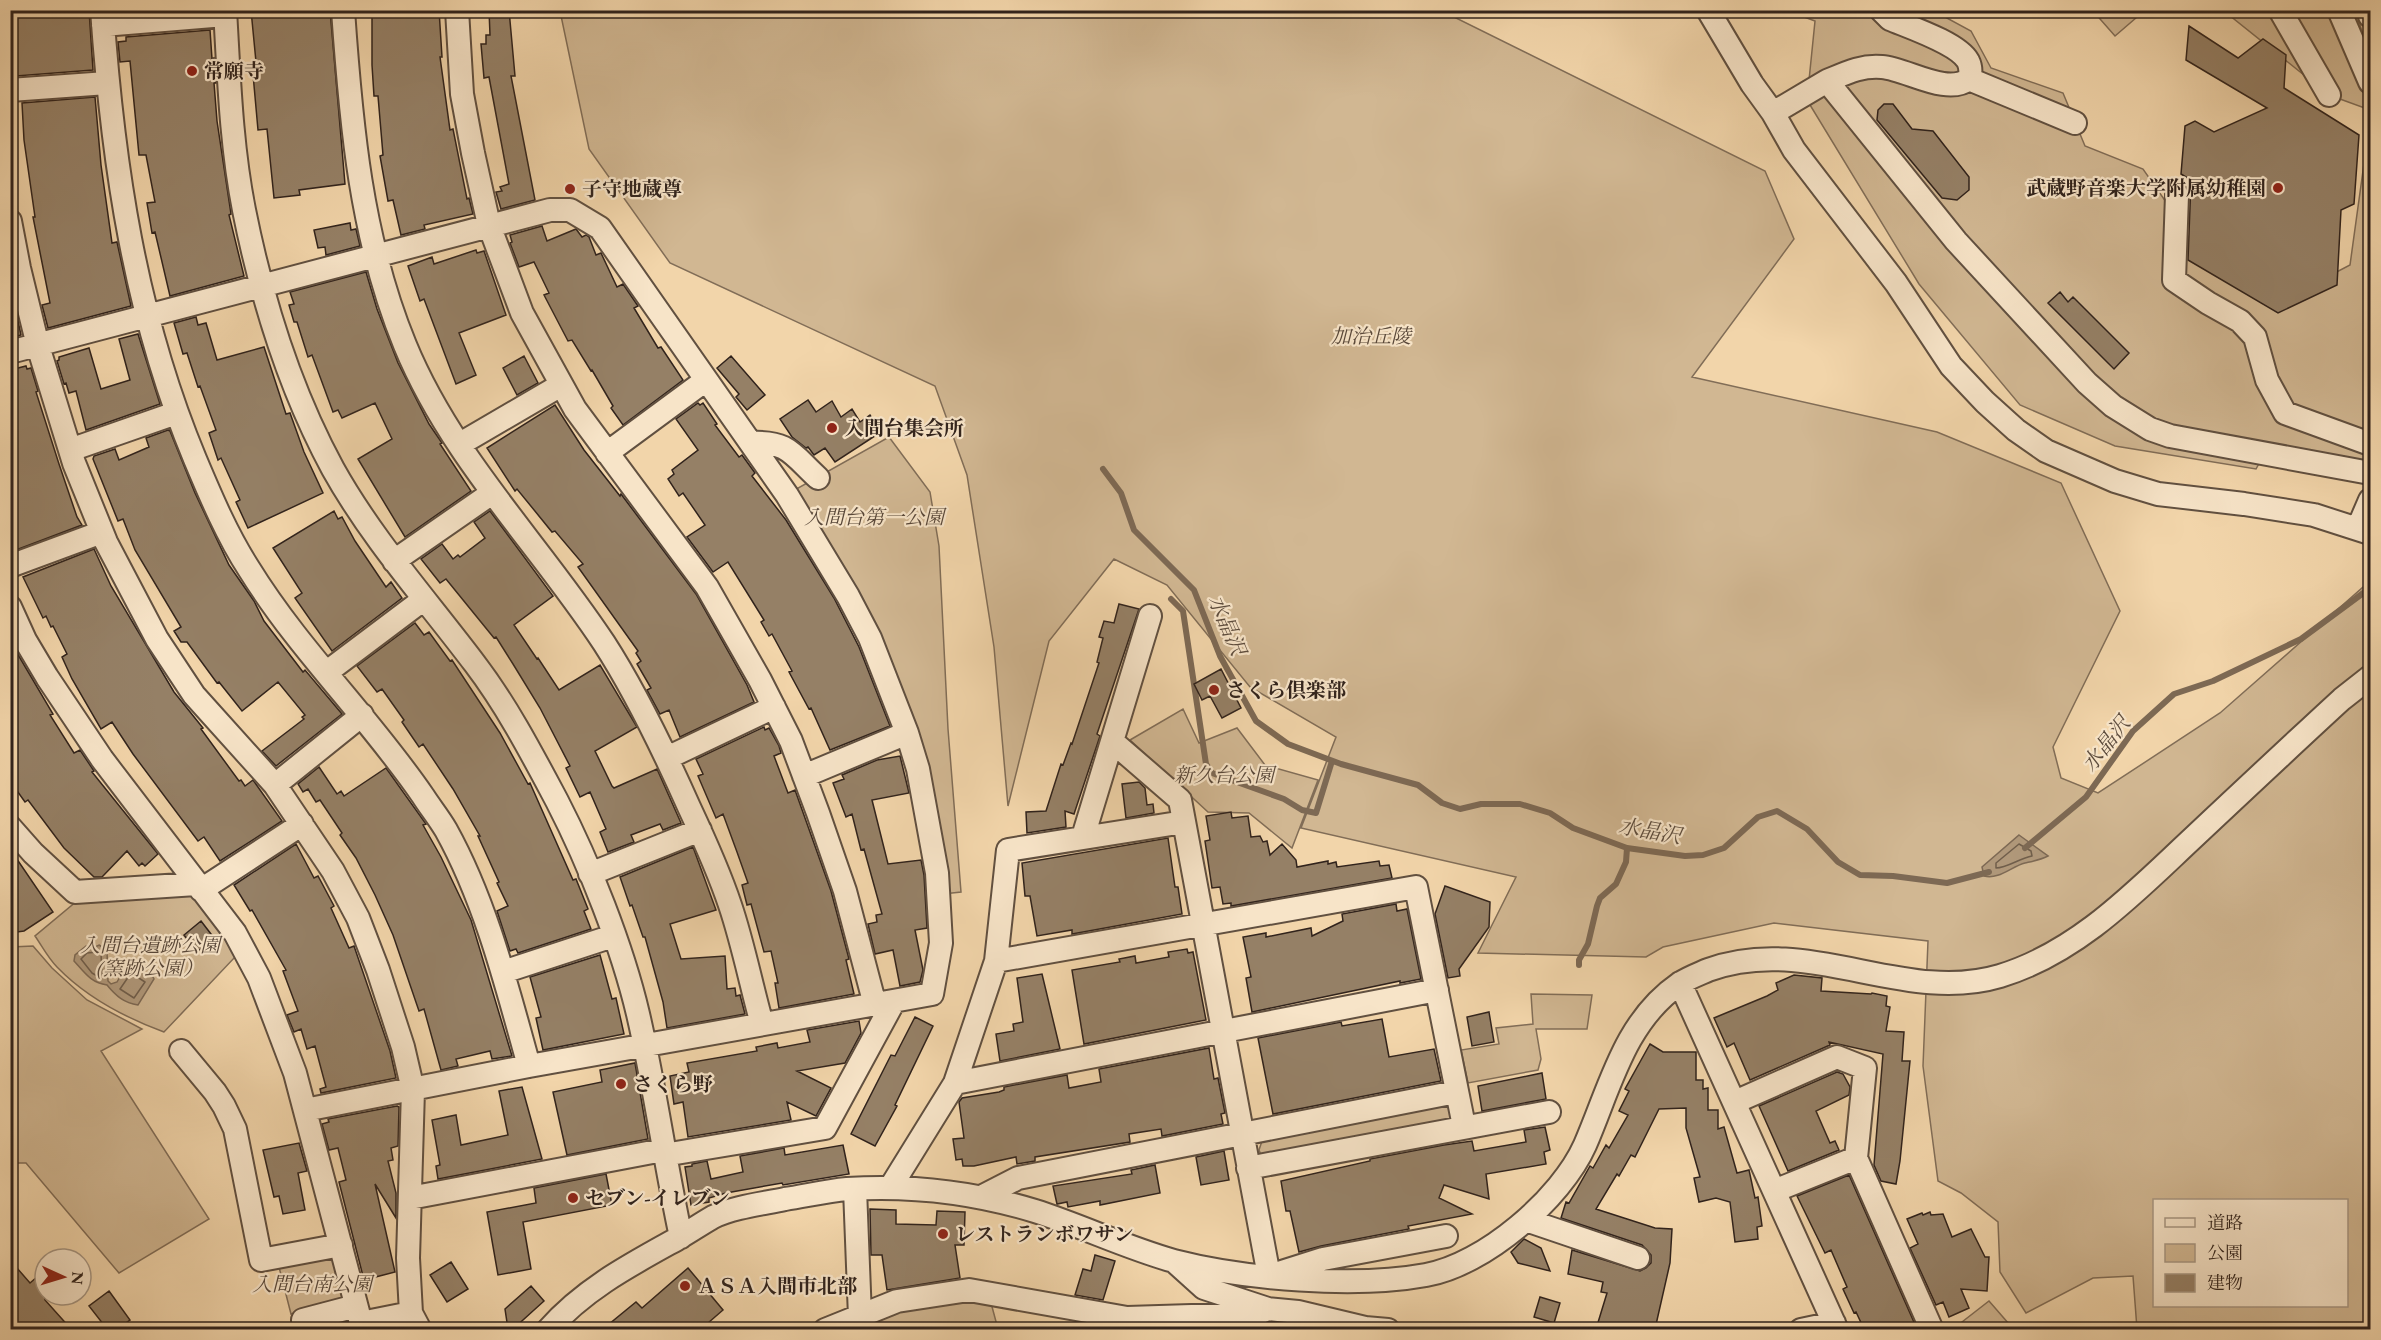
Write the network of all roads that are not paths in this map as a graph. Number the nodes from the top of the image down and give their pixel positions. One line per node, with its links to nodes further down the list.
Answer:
1 (343, 10): 22 (street)
2 (457, 10): 21 (street)
3 (1708, 10): 17 (street)
4 (1881, 10): 11 (street)
5 (2280, 10): 16 (street)
6 (2339, 10): 13 (street)
7 (2368, 10): 9 (street)
8 (225, 13): 10 (street); 23 (street)
9 (2370, 16)
10 (103, 18): 14 (street)
11 (1969, 79): 12 (street); 18 (street)
12 (1827, 81): 17 (street); 35 (street)
13 (2370, 82)
14 (107, 83): 15 (street); 24 (street)
15 (10, 90)
16 (2330, 95)
17 (1773, 113): 39 (street)
18 (2075, 123)
19 (2177, 195): 32 (street)
20 (10, 221): 25 (street)
21 (489, 225): 22 (street); 27 (street); 28 (street)
22 (375, 254): 23 (street); 31 (street)
23 (262, 285): 24 (street); 41 (street)
24 (146, 316): 25 (street); 29 (street)
25 (38, 346): 26 (street); 33 (street)
26 (10, 352)
27 (706, 380): 30 (street); 34 (street)
28 (561, 385): 31 (street); 34 (street)
29 (176, 413): 33 (street); 47 (street)
30 (750, 443): 36 (street); 51 (street)
31 (460, 444): 37 (street)
32 (2370, 444)
33 (70, 450): 40 (street)
34 (608, 453): 49 (street)
35 (2370, 473)
36 (818, 478)
37 (492, 493): 41 (street); 53 (street)
38 (2370, 500): 39 (street)
39 (2364, 530)
40 (102, 532): 42 (street); 55 (street)
41 (394, 561): 43 (street)
42 (10, 566)
43 (424, 599): 47 (street); 61 (street)
44 (10, 607): 46 (street)
45 (1150, 616): 52 (street)
46 (18, 643): 62 (street)
47 (327, 672): 50 (street)
48 (2370, 677): 67 (street)
49 (774, 707): 53 (street); 54 (street)
50 (362, 715): 55 (street); 66 (street)
51 (907, 734): 54 (street); 69 (street)
52 (1113, 742): 56 (street); 60 (street)
53 (667, 758): 59 (street)
54 (804, 776): 69 (street)
55 (274, 785): 57 (street)
56 (1184, 822): 60 (street); 63 (street)
57 (302, 824): 62 (street); 76 (street)
58 (10, 827): 62 (street)
59 (700, 830): 61 (street); 70 (street)
60 (1083, 837): 65 (street)
61 (590, 874): 64 (street)
62 (199, 887): 79 (street)
63 (1202, 925): 65 (street); 68 (street); 71 (street)
64 (613, 936): 66 (street); 72 (street)
65 (996, 961): 75 (street)
66 (503, 972): 74 (street)
67 (1680, 983): 78 (street); 91 (street)
68 (1437, 990): 71 (street); 77 (street)
69 (884, 1003): 70 (street); 83 (street)
70 (762, 1024): 72 (street)
71 (1223, 1030): 75 (street); 82 (street)
72 (644, 1045): 74 (street); 83 (street)
73 (180, 1051): 94 (street)
74 (529, 1066): 76 (street)
75 (955, 1083): 86 (street)
76 (412, 1090): 79 (street); 90 (street)
77 (1456, 1092): 81 (street); 82 (street)
78 (1735, 1102): 84 (street); 88 (street)
79 (305, 1110): 94 (street)
80 (1550, 1112): 81 (street)
81 (1464, 1126): 85 (street)
82 (1242, 1135): 85 (street); 89 (street)
83 (663, 1153): 90 (street); 93 (street)
84 (1856, 1158): 88 (street); 110 (street)
85 (1248, 1168): 97 (street)
86 (890, 1188): 87 (street); 89 (street)
87 (855, 1189): 93 (street); 103 (street)
88 (1774, 1191): 105 (street)
89 (981, 1197): 96 (street)
90 (410, 1198): 102 (street)
91 (1526, 1220): 95 (street); 97 (street)
92 (1446, 1236): 97 (street)
93 (681, 1237): 106 (street)
94 (340, 1245): 98 (street)
95 (1638, 1258)
96 (1174, 1261): 97 (street); 99 (street)
97 (1269, 1276)
98 (356, 1306): 100 (street); 102 (street)
99 (1268, 1309): 104 (street); 108 (street)
100 (303, 1320)
101 (1088, 1320): 103 (street); 104 (street)
102 (416, 1321)
103 (862, 1323): 107 (street)
104 (1214, 1323)
105 (1835, 1326): 109 (street)
106 (548, 1329)
107 (825, 1329)
108 (1388, 1329)
109 (1801, 1329)
110 (1932, 1329)

